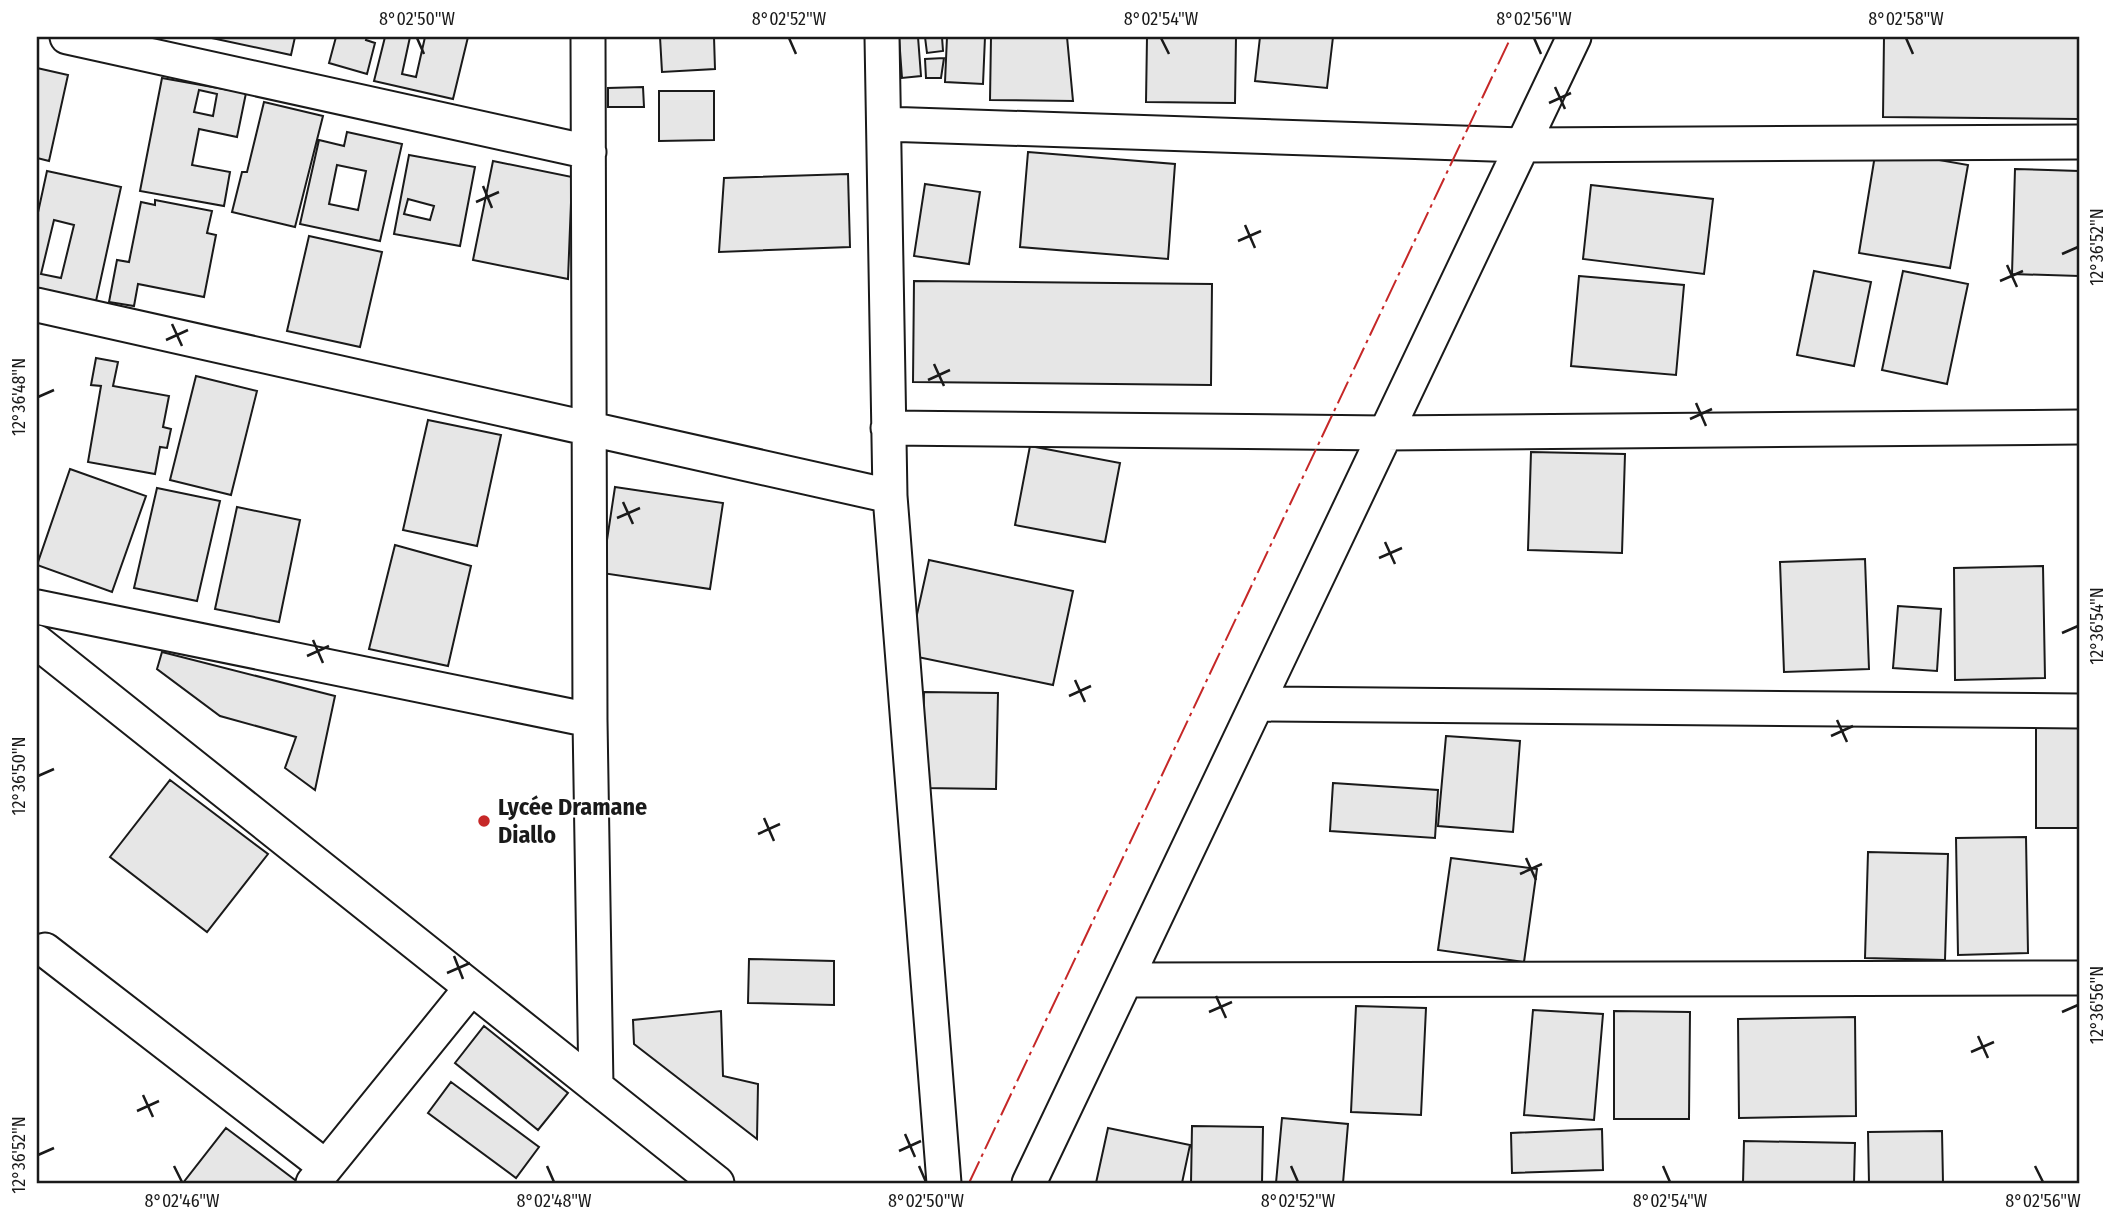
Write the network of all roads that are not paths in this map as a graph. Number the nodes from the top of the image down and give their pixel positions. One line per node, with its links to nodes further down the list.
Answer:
1 (67, 37): 8 (street)
2 (588, 37): 8 (street)
3 (882, 37): 5 (street)
4 (1574, 37): 7 (street)
5 (884, 124): 7 (street); 12 (street)
6 (2079, 142): 7 (street)
7 (1522, 145): 13 (street)
8 (589, 152): 11 (street)
9 (37, 305): 11 (street)
10 (2079, 427): 13 (street)
11 (590, 428): 14 (street); 19 (street)
12 (888, 428): 13 (street); 14 (street)
13 (1386, 433): 17 (street)
14 (890, 496): 27 (street)
15 (37, 607): 19 (street)
16 (37, 642): 23 (street)
17 (1257, 704): 18 (street); 22 (street)
18 (2079, 711)
19 (590, 720): 24 (street)
20 (45, 950): 25 (street)
21 (2079, 978): 22 (street)
22 (1127, 979): 28 (street)
23 (471, 988): 24 (street); 25 (street)
24 (596, 1087): 26 (street)
25 (320, 1175)
26 (701, 1178)
27 (944, 1183)
28 (1029, 1183)

